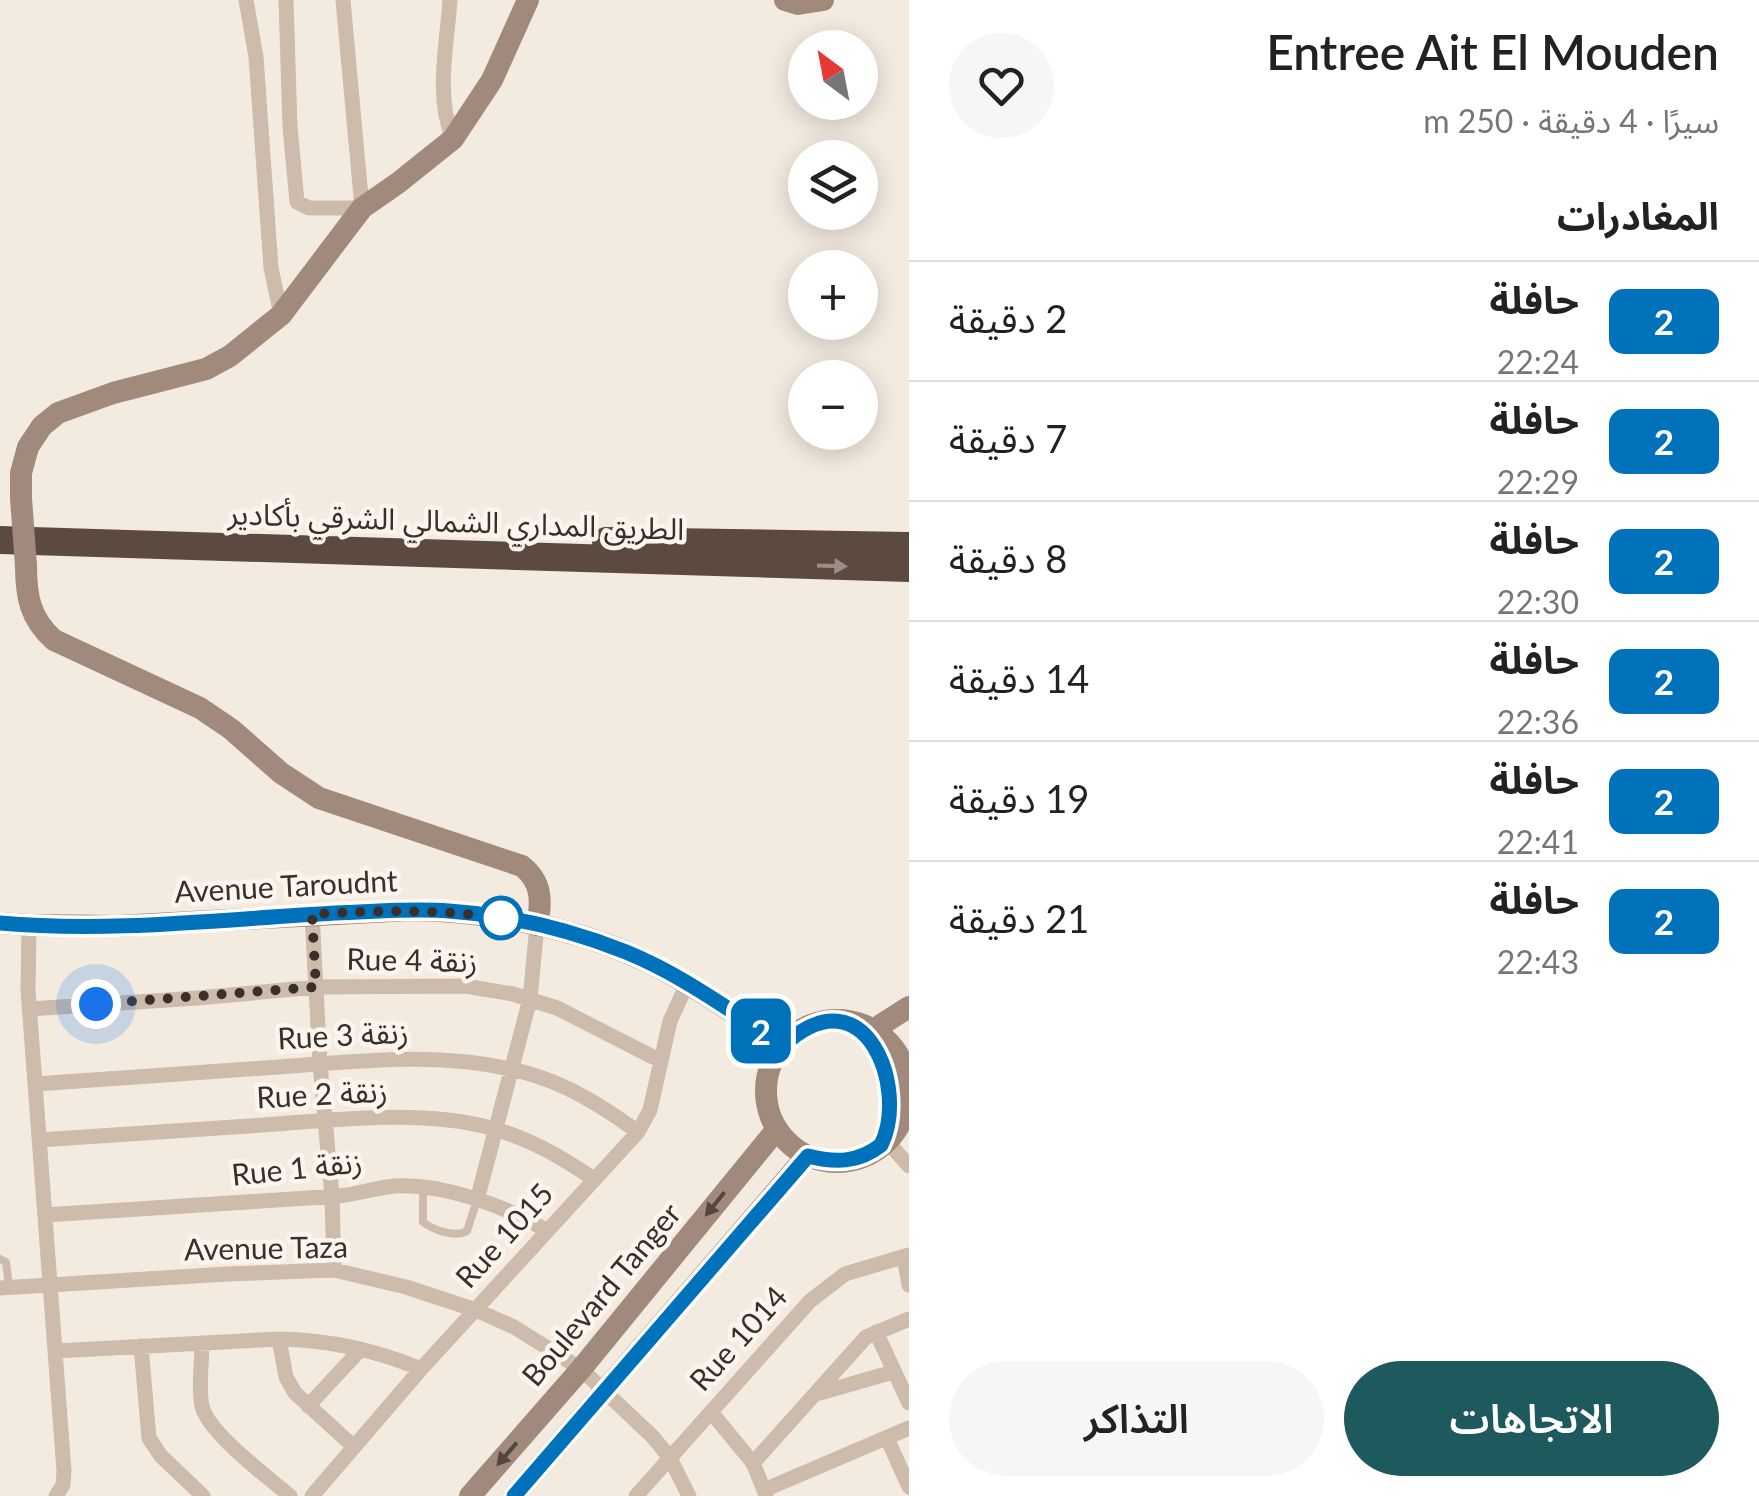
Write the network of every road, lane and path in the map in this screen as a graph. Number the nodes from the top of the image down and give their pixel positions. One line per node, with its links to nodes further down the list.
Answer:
1 (246, 0): 10 (street)
2 (286, 0): 9 (street)
3 (343, 0): 9 (street)
4 (450, 0): 8 (street)
5 (528, 0): 8 (street)
6 (786, 0): 7 (street)
7 (823, 0)
8 (453, 139): 9 (street)
9 (362, 208): 10 (street)
10 (282, 315): 17 (street, bridge)
11 (0, 525): 13 (highway, الطريق المداري الشمالي الشرقي بأكادير)
12 (0, 540): 14 (highway, الطريق المداري الشمالي الشرقي بأكادير, one-way to 14)
13 (909, 546)
14 (909, 568)
15 (312, 914): 17 (street, Avenue Taroudnt); 18 (street, Avenue Taroudnt); 20 (street)
16 (0, 923): 18 (street, Avenue Taroudnt)
17 (537, 925): 19 (street, Avenue Taroudnt); 21 (street)
18 (29, 926): 23 (street)
19 (687, 984): 25 (street, Avenue Taroudnt); 26 (street, Rue 1015)
20 (316, 987): 21 (street, Rue 4 زنقة); 23 (street, Rue 4 زنقة); 27 (street)
21 (530, 999): 26 (street, Rue 4 زنقة); 29 (street)
22 (909, 1007): 24 (street)
23 (29, 1009): 30 (street)
24 (873, 1030): 25 (street); 28 (street)
25 (784, 1045): 33 (street)
26 (660, 1060): 34 (street, Rue 1015)
27 (320, 1064): 29 (street, Rue 3 زنقة); 30 (street, Rue 3 زنقة); 31 (street)
28 (906, 1064): 36 (street)
29 (512, 1070): 32 (street); 34 (street, Rue 3 زنقة)
30 (35, 1084): 35 (street)
31 (325, 1120): 32 (street, Rue 2 زنقة); 35 (street, Rue 2 زنقة); 41 (street)
32 (496, 1129): 39 (street, Rue 2 زنقة); 42 (street)
33 (777, 1129): 37 (street); 60 (street, Boulevard Tanger, one-way to 60)
34 (638, 1132): 39 (street, Rue 1015)
35 (40, 1140): 43 (street)
36 (887, 1141): 37 (street); 38 (street)
37 (808, 1156): 62 (street)
38 (909, 1166)
39 (594, 1179): 44 (street, Rue 1015)
40 (423, 1188): 41 (street, Rue 1 زنقة); 42 (street, Rue 1 زنقة); 42 (lane)
41 (332, 1196): 43 (street, Rue 1 زنقة); 47 (street)
42 (478, 1200): 44 (street, Rue 1 زنقة)
43 (45, 1215): 49 (street)
44 (546, 1230): 51 (street, Rue 1015)
45 (906, 1256): 48 (street); 66 (street, Rue 1014)
46 (0, 1259): 50 (lane)
47 (334, 1270): 49 (street, Avenue Taza); 51 (street, Avenue Taza)
48 (909, 1285)
49 (51, 1286): 50 (street, Avenue Taza); 58 (street)
50 (5, 1288)
51 (476, 1310): 59 (street, Rue 1015); 60 (street, Avenue Taza)
52 (909, 1318): 53 (street)
53 (876, 1332): 61 (street); 63 (street)
54 (279, 1339): 55 (street); 57 (street); 65 (street)
55 (202, 1343): 56 (street); 76 (street)
56 (141, 1346): 58 (street); 75 (street)
57 (361, 1349): 59 (street); 65 (street)
58 (56, 1352): 73 (street)
59 (422, 1369): 69 (street, Rue 1015)
60 (581, 1369): 62 (street, Avenue Taza); 78 (street, Boulevard Tanger, one-way to 78)
61 (893, 1372): 63 (street); 64 (street)
62 (606, 1392): 70 (street, Avenue Taza); 79 (street)
63 (818, 1394): 71 (street)
64 (909, 1403)
65 (308, 1406): 69 (street)
66 (711, 1412): 70 (street, Rue 1014); 71 (street)
67 (909, 1428): 68 (street)
68 (888, 1438): 72 (street); 74 (street)
69 (354, 1446): 77 (street, Rue 1015)
70 (670, 1458): 80 (street, Rue 1014); 81 (street, Avenue Taza)
71 (753, 1464): 74 (street)
72 (909, 1487)
73 (65, 1492)
74 (765, 1493)
75 (203, 1496)
76 (290, 1496)
77 (312, 1496)
78 (470, 1496)
79 (514, 1496)
80 (636, 1496)
81 (689, 1496)

